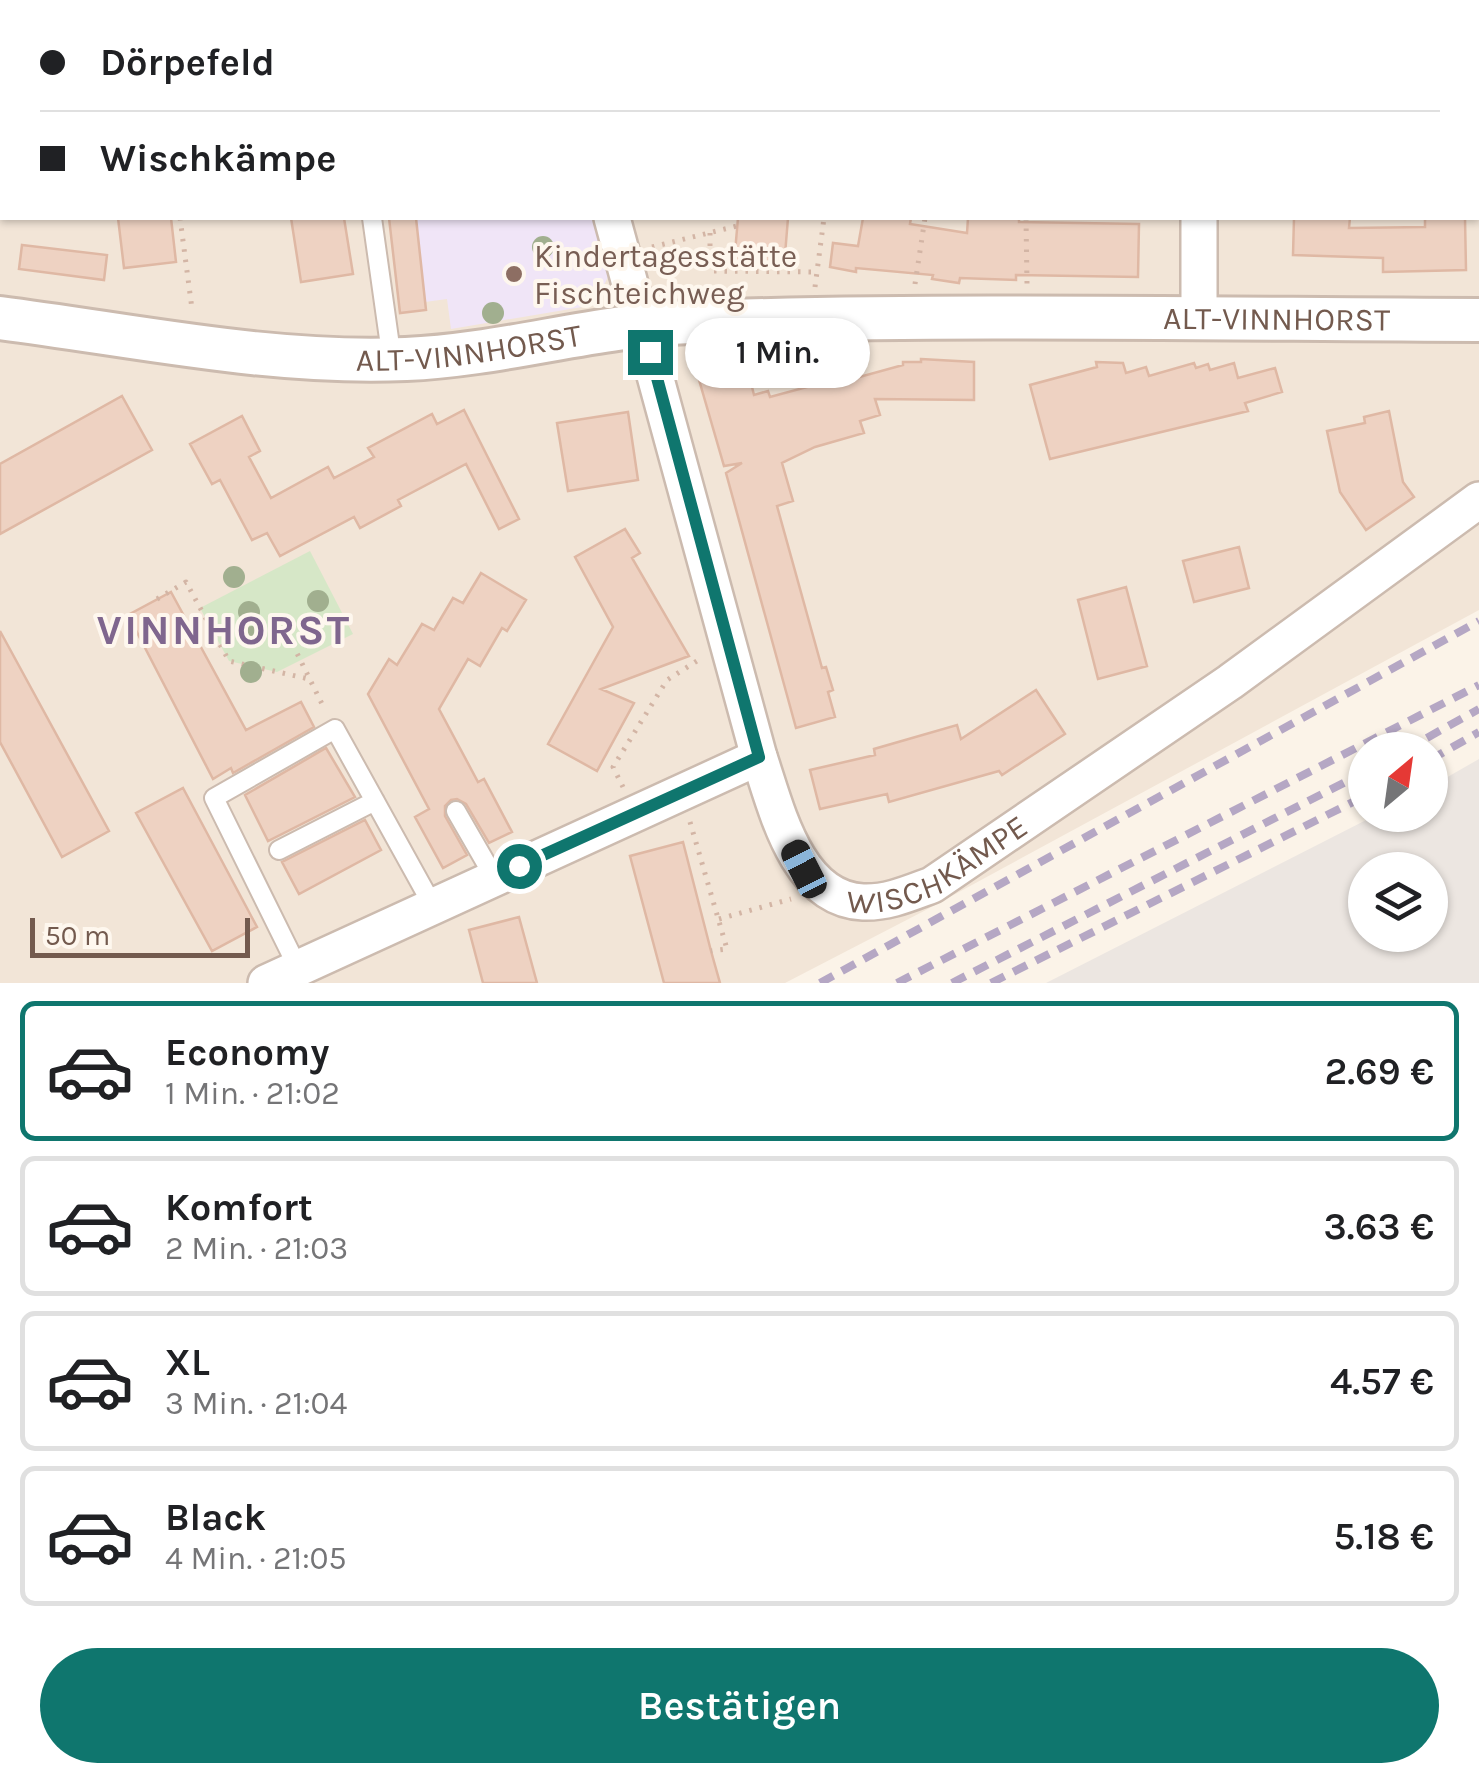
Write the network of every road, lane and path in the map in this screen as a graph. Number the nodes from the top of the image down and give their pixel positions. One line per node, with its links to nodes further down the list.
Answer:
1 (180, 220): 19 (path)
2 (372, 220): 20 (lane)
3 (613, 220): 10 (street, WISCHKÄMPE)
4 (824, 220): 11 (path)
5 (925, 220): 13 (path)
6 (1026, 220): 14 (path)
7 (1199, 220): 15 (street)
8 (737, 226): 9 (path)
9 (710, 233): 10 (path); 11 (path)
10 (622, 254): 18 (street, WISCHKÄMPE)
11 (817, 272): 16 (path)
12 (0, 318): 19 (street, ALT-VINNHORST)
13 (910, 318): 14 (street, ALT-VINNHORST); 16 (street, ALT-VINNHORST)
14 (1026, 318): 15 (street, ALT-VINNHORST)
15 (1199, 319): 17 (street, ALT-VINNHORST)
16 (811, 320): 18 (street, ALT-VINNHORST)
17 (1479, 320)
18 (642, 328): 20 (street, ALT-VINNHORST); 24 (street, WISCHKÄMPE)
19 (196, 344): 20 (street, ALT-VINNHORST)
20 (392, 360)
21 (1479, 500): 27 (street, WISCHKÄMPE)
22 (157, 599): 25 (path)
23 (288, 634): 25 (path)
24 (728, 642): 27 (street, WISCHKÄMPE); 31 (path)
25 (310, 679): 26 (path)
26 (335, 729): 29 (lane); 38 (lane)
27 (759, 757): 28 (street)
28 (681, 791): 31 (street); 36 (path)
29 (375, 801): 32 (lane); 35 (lane)
30 (456, 811): 33 (lane)
31 (634, 812): 33 (street)
32 (279, 850)
33 (494, 878): 35 (street)
34 (790, 899): 36 (path)
35 (433, 906): 38 (street)
36 (719, 919): 37 (path)
37 (711, 951)
38 (282, 976)

